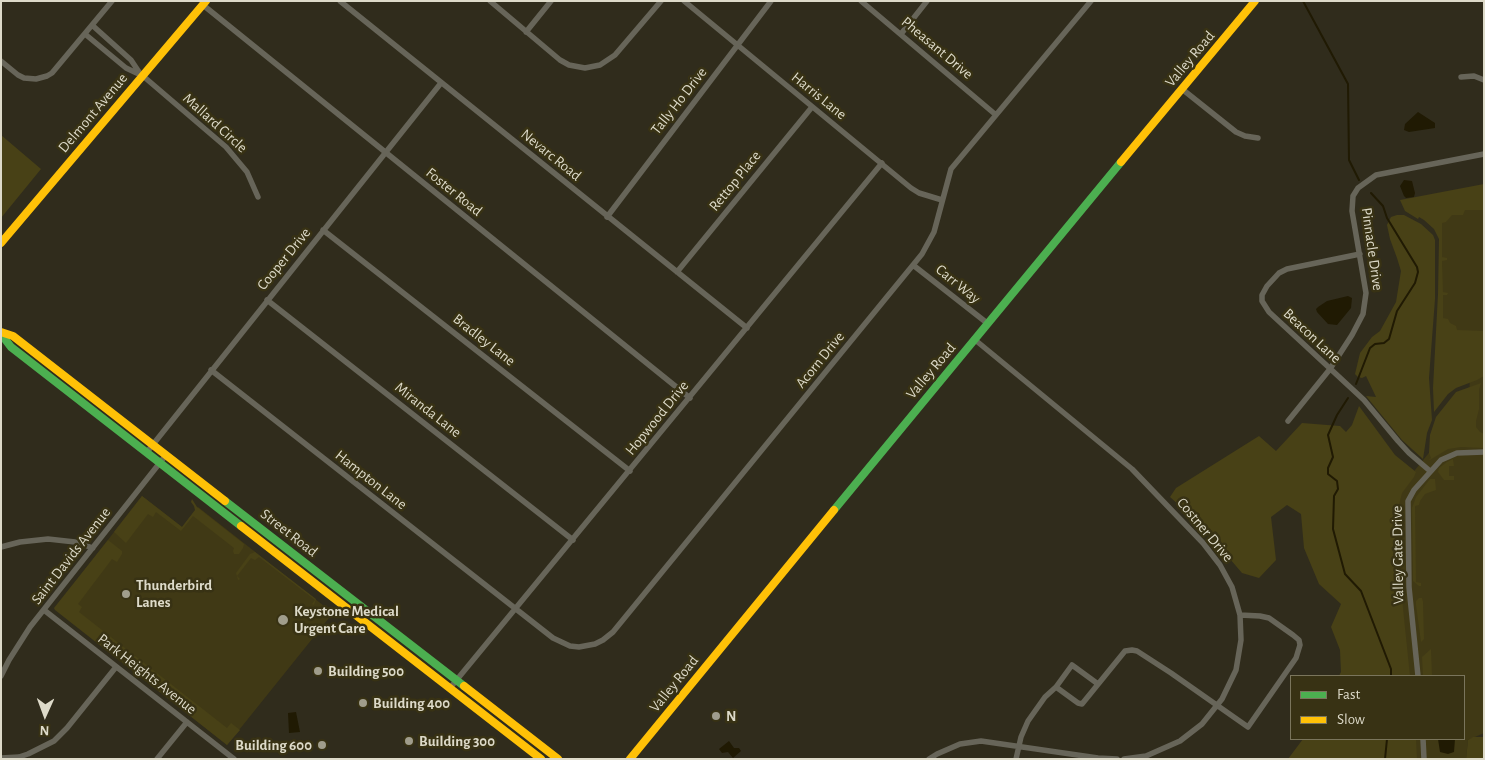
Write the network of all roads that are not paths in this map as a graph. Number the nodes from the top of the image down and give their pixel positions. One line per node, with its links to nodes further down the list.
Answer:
1 (112, 1): 13 (street)
2 (340, 1): 22 (street, Nevarc Road)
3 (490, 1): 14 (street)
4 (551, 1): 14 (street)
5 (661, 1): 14 (street)
6 (684, 1): 17 (street, Harris Lane)
7 (771, 1): 17 (street, Tally Ho Drive)
8 (861, 1): 16 (street, Pheasant Drive)
9 (927, 1): 16 (street)
10 (1091, 1): 25 (street, Acorn Drive)
11 (1255, 1): 23 (main road, Valley Road)
12 (204, 3): 19 (main road, Delmont Avenue); 27 (street, Foster Road)
13 (92, 25): 15 (street); 19 (street)
14 (526, 32)
15 (85, 34): 18 (street); 19 (street)
16 (901, 34): 25 (street, Pheasant Drive)
17 (738, 45): 24 (street, Harris Lane); 32 (street, Tally Ho Drive)
18 (1, 61)
19 (143, 76): 30 (street, Mallard Circle); 34 (main road, Delmont Avenue)
20 (1461, 77): 21 (street)
21 (1484, 80)
22 (442, 83): 27 (street, Cooper Drive); 32 (street, Nevarc Road)
23 (1182, 90): 26 (street); 39 (main road, Valley Road)
24 (812, 106): 29 (street, Harris Lane); 37 (street, Rettop Place)
25 (996, 115): 31 (street, Acorn Drive)
26 (1258, 138)
27 (385, 152): 33 (street, Cooper Drive); 45 (street, Foster Road)
28 (1484, 154): 35 (street, Pinnacle Drive)
29 (882, 163): 31 (street, Harris Lane); 40 (street, Hopwood Drive)
30 (258, 197)
31 (942, 200): 36 (street, Acorn Drive)
32 (607, 217): 37 (street, Nevarc Road)
33 (323, 230): 38 (street, Cooper Drive); 52 (street, Bradley Lane)
34 (1, 244)
35 (1360, 254): 43 (street, Pinnacle Drive); 43 (street, Beacon Lane)
36 (914, 264): 39 (street, Carr Way); 57 (street, Acorn Drive)
37 (677, 272): 40 (street, Nevarc Road)
38 (267, 300): 44 (street, Cooper Drive); 54 (street, Miranda Lane)
39 (987, 323): 42 (main road, Valley Road)
40 (747, 328): 45 (street, Hopwood Drive)
41 (1, 333): 47 (main road, Street Road); 48 (main road, Street Road)
42 (974, 339): 59 (street, Costner Drive); 77 (main road, Valley Road)
43 (1330, 369): 46 (street, Pinnacle Drive); 53 (street, Beacon Lane)
44 (212, 370): 47 (street, Cooper Drive); 57 (street, Hampton Lane)
45 (690, 398): 52 (street, Hopwood Drive)
46 (1288, 421)
47 (152, 444): 48 (street, Cooper Drive); 50 (main road, Street Road)
48 (146, 452): 51 (main road, Street Road)
49 (1484, 452): 53 (street, Valley Gate Drive)
50 (166, 455): 51 (street, Saint Davids Avenue); 63 (main road, Street Road)
51 (160, 463): 56 (street, Saint Davids Avenue); 66 (main road, Street Road)
52 (630, 470): 54 (street, Hopwood Drive)
53 (1430, 471): 61 (street, Valley Gate Drive)
54 (573, 540): 57 (street, Hopwood Drive)
55 (1, 548): 56 (street)
56 (93, 548): 58 (street, Saint Davids Avenue)
57 (516, 609): 63 (street, Hopwood Drive)
58 (44, 610): 60 (street, Park Heights Avenue); 62 (street, Saint Davids Avenue)
59 (1240, 615): 67 (street, Costner Drive); 67 (street)
60 (116, 667): 68 (street, Park Heights Avenue); 71 (street)
61 (1418, 675)
62 (1, 676)
63 (457, 681): 66 (street, Hopwood Drive); 76 (main road, Street Road)
64 (1098, 684): 65 (street); 65 (street); 67 (street)
65 (1056, 687): 70 (street)
66 (450, 688): 75 (main road, Street Road)
67 (1218, 705): 72 (street, Costner Drive)
68 (187, 722): 73 (street); 74 (street, Park Heights Avenue)
69 (1423, 740): 82 (street)
70 (1019, 746): 78 (street); 79 (street); 80 (street)
71 (1, 758)
72 (1141, 758): 81 (street, Costner Drive)
73 (157, 759)
74 (234, 759)
75 (541, 759)
76 (558, 759)
77 (630, 759)
78 (930, 759)
79 (1016, 759)
80 (1116, 759)
81 (1124, 759)
82 (1424, 759)

